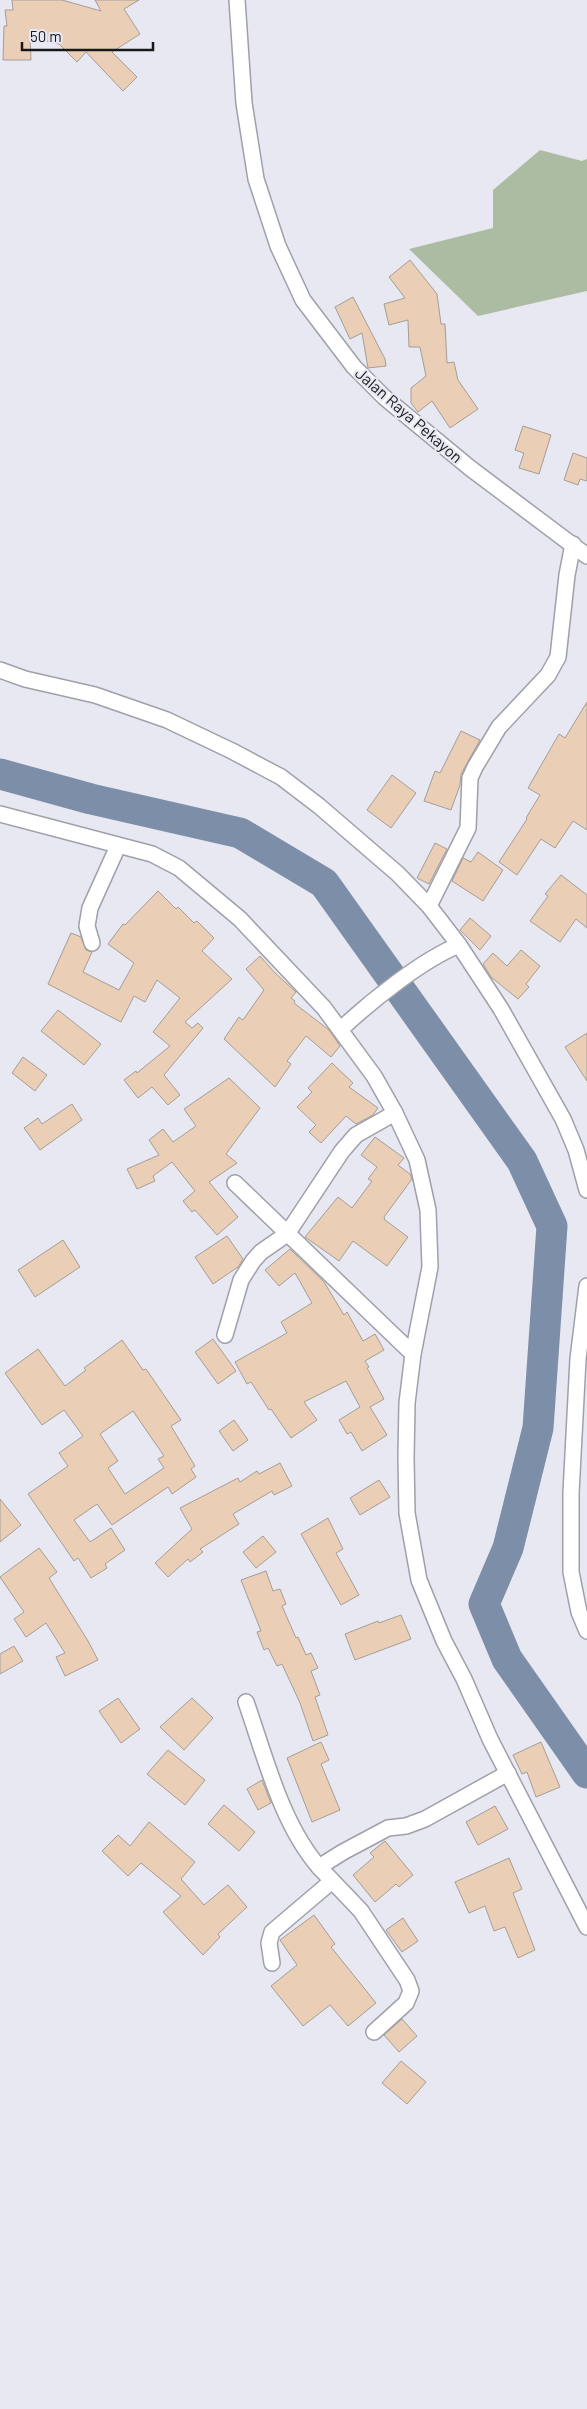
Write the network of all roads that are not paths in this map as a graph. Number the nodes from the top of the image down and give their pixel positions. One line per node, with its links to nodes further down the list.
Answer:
1 (237, 0): 2 (street, Jalan Raya Pekayon)
2 (571, 551): 3 (street, Jalan Raya Pekayon); 7 (street)
3 (587, 556)
4 (0, 670): 7 (street)
5 (0, 814): 6 (street)
6 (118, 846): 8 (street); 10 (street)
7 (429, 906): 9 (street)
8 (92, 943)
9 (459, 944): 10 (street); 13 (street)
10 (341, 1029): 11 (street)
11 (395, 1113): 14 (street); 17 (street)
12 (235, 1183): 14 (street)
13 (587, 1190)
14 (287, 1234): 16 (street); 17 (street)
15 (587, 1286): 18 (street)
16 (225, 1335)
17 (414, 1354): 20 (street)
18 (587, 1631)
19 (246, 1702): 21 (street)
20 (508, 1773): 21 (street); 23 (street)
21 (319, 1867): 22 (street)
22 (332, 1881): 24 (street); 25 (street)
23 (587, 1927)
24 (272, 1964)
25 (374, 2032)

